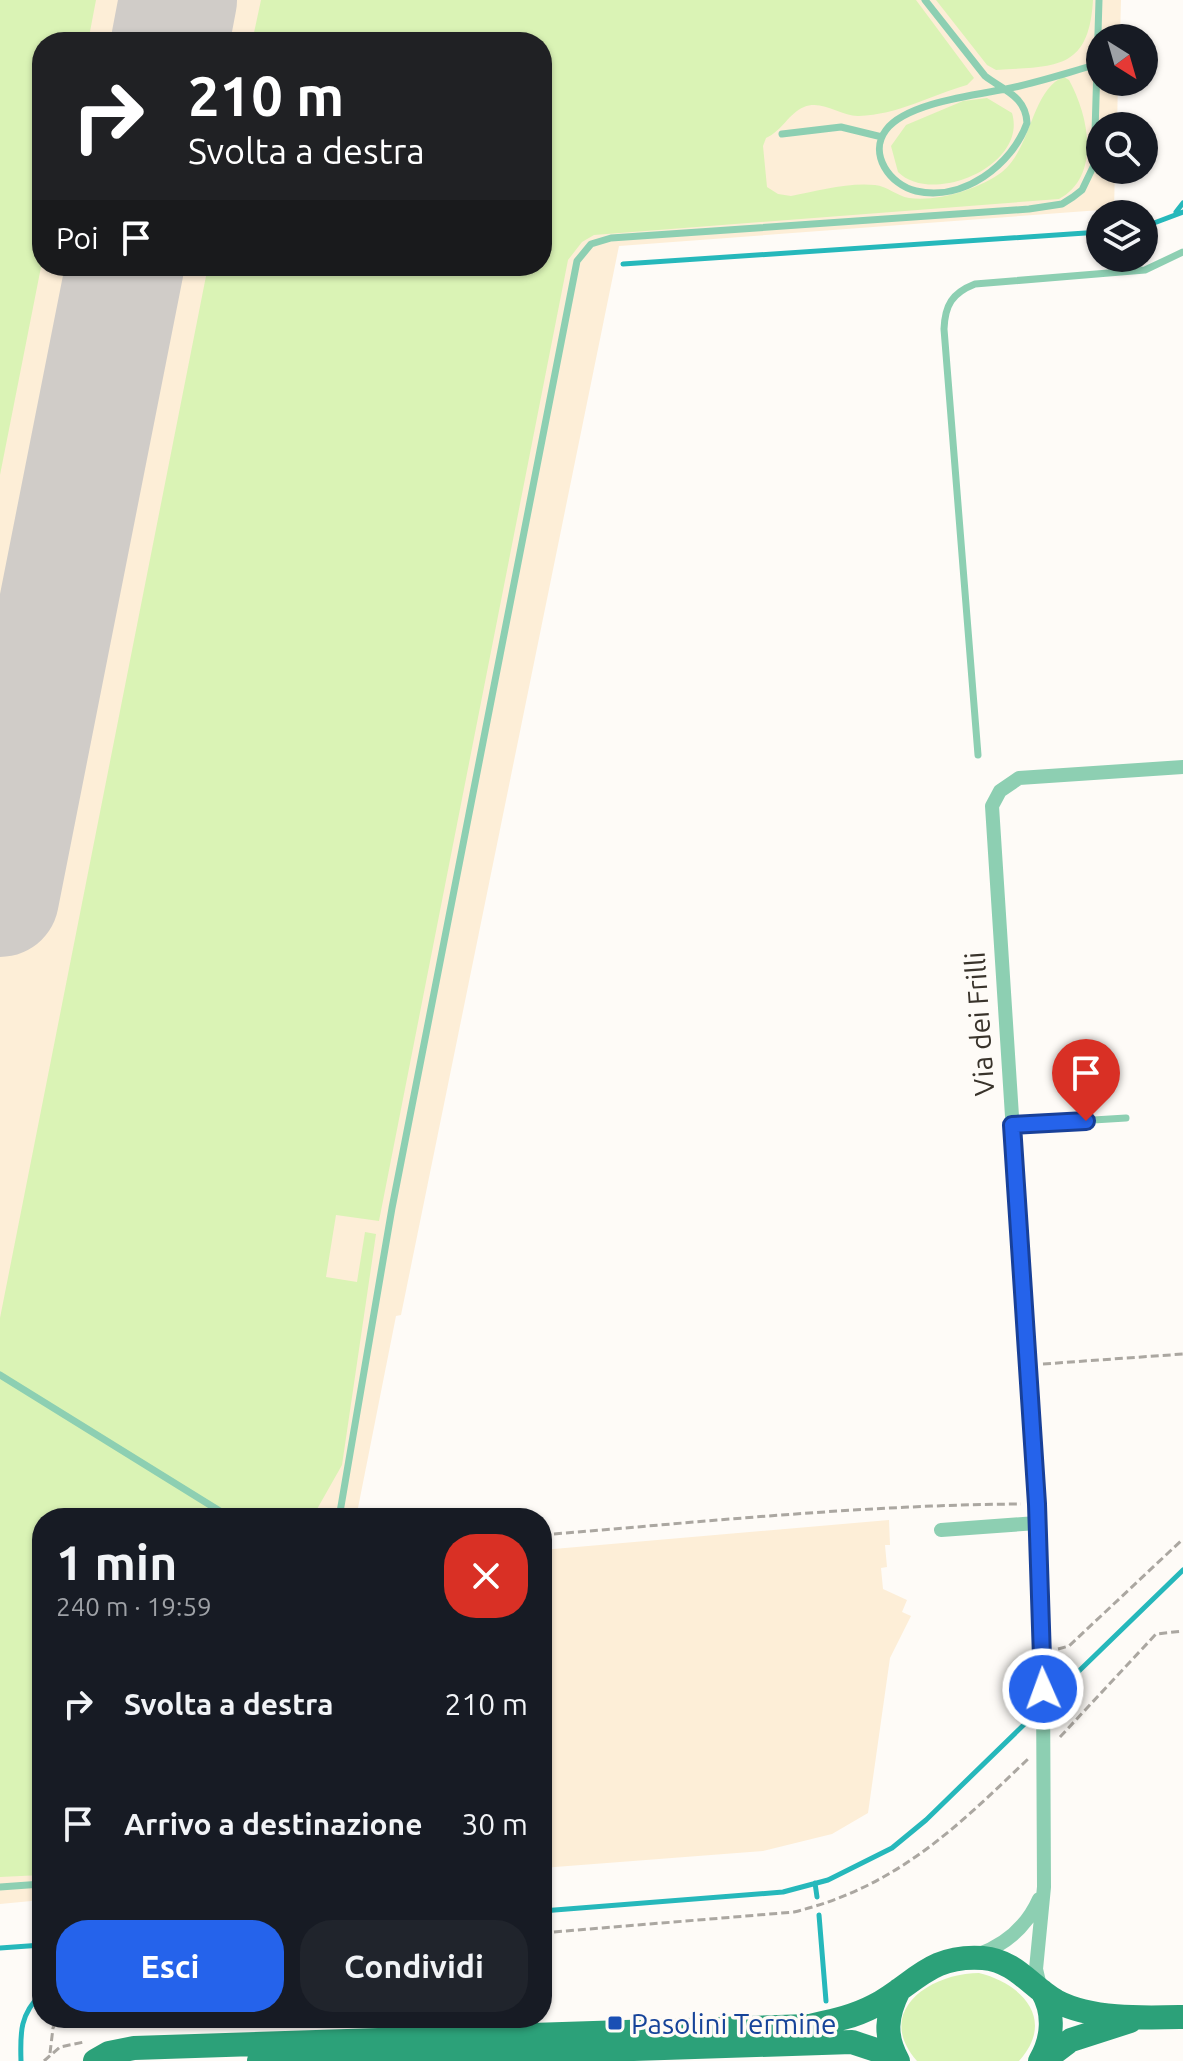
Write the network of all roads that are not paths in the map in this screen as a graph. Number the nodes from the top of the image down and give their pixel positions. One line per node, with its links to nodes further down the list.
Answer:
1 (925, 0): 5 (lane)
2 (1099, 0): 3 (lane)
3 (1098, 24)
4 (1086, 67): 5 (lane)
5 (1005, 89): 8 (lane); 8 (lane)
6 (1095, 96): 16 (lane)
7 (782, 134): 8 (lane)
8 (882, 137)
9 (1183, 252): 10 (lane)
10 (978, 755)
11 (1183, 767): 13 (street, Via dei Frilli)
12 (1126, 1118): 13 (lane)
13 (1012, 1125): 17 (street, Via dei Frilli)
14 (0, 1375): 15 (lane)
15 (215, 1508)
16 (341, 1508)
17 (1037, 1523): 18 (street); 21 (street, Via dei Frilli)
18 (941, 1530)
19 (32, 1885): 20 (lane)
20 (0, 1887)
21 (1044, 1887): 22 (street, Via dei Frilli); 24 (street, Via dei Frilli)
22 (957, 1960): 23 (main road); 24 (main road)
23 (899, 1990): 27 (main road); 29 (main road)
24 (1042, 1991): 26 (main road); 30 (main road)
25 (1183, 2017): 26 (main road)
26 (1140, 2018): 30 (main road)
27 (95, 2052)
28 (259, 2061): 29 (main road)
29 (897, 2061)
30 (1041, 2061)

